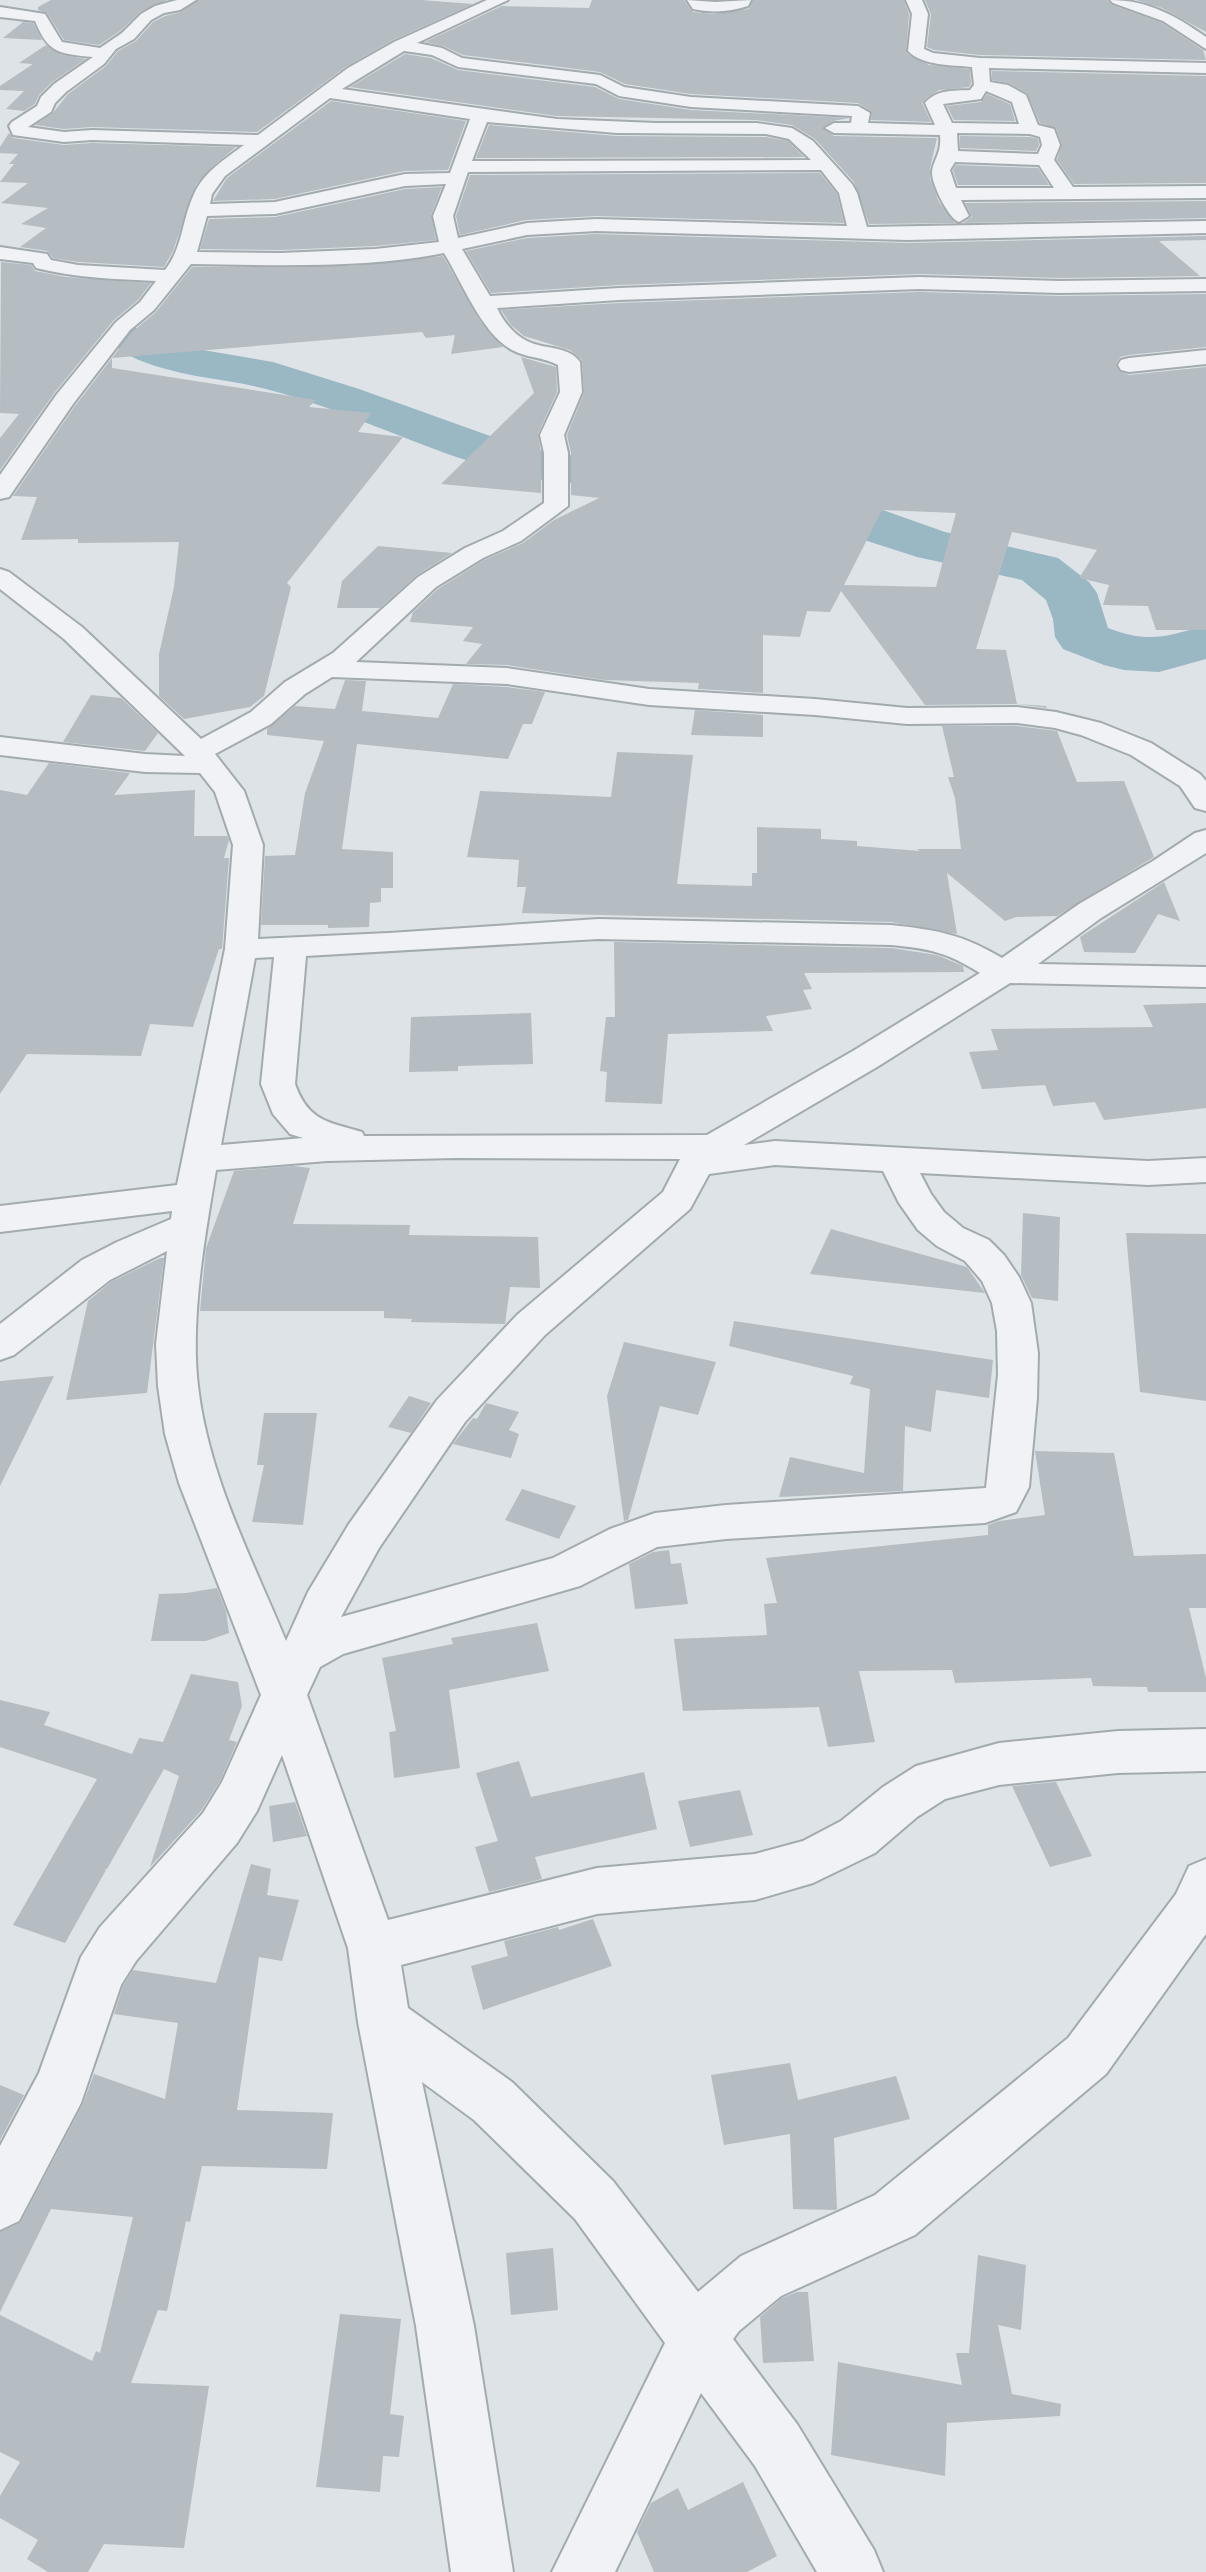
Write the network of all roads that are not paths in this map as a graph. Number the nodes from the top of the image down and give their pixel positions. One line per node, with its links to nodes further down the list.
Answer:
1 (188, 0): 12 (street)
2 (500, 0): 11 (street)
3 (695, 0): 4 (street)
4 (743, 0)
5 (914, 0): 13 (street)
6 (1118, 0): 10 (street)
7 (0, 1): 8 (street)
8 (35, 1)
9 (0, 12): 12 (street)
10 (1206, 44)
11 (400, 45): 16 (street); 20 (street)
12 (102, 53): 24 (street)
13 (980, 63): 14 (street); 15 (street)
14 (1206, 68)
15 (982, 85): 22 (street); 23 (street)
16 (325, 92): 17 (street); 28 (street)
17 (480, 117): 21 (street); 32 (street)
18 (107, 118): 26 (street)
19 (186, 120): 27 (street)
20 (859, 127): 21 (street); 22 (street)
21 (772, 128): 31 (street)
22 (945, 129): 23 (street); 29 (street)
23 (1030, 129): 30 (street)
24 (19, 131): 25 (street); 26 (street)
25 (0, 135)
26 (92, 135): 27 (street)
27 (236, 139): 28 (street)
28 (261, 140): 36 (street)
29 (949, 156): 30 (street); 35 (street)
30 (1045, 160): 33 (street)
31 (827, 165): 32 (street); 38 (street)
32 (458, 173): 36 (street); 40 (street)
33 (1066, 191): 34 (street); 35 (street)
34 (1206, 192)
35 (949, 194): 39 (street)
36 (199, 209): 42 (street)
37 (1206, 227): 39 (street)
38 (860, 233): 39 (street); 40 (street)
39 (967, 233)
40 (450, 246): 42 (street); 45 (street)
41 (0, 253): 43 (street)
42 (185, 258): 43 (street)
43 (170, 276): 48 (street)
44 (1206, 285): 45 (street)
45 (484, 303): 50 (street)
46 (1206, 357): 47 (street)
47 (1129, 365)
48 (0, 492)
49 (0, 577): 52 (street)
50 (328, 669): 52 (street); 53 (street)
51 (0, 746): 52 (street)
52 (204, 759): 56 (street)
53 (1206, 802)
54 (1206, 839): 57 (street)
55 (290, 947): 56 (street); 57 (street); 59 (street)
56 (241, 949): 63 (street)
57 (1003, 973): 58 (street); 60 (street)
58 (1206, 977)
59 (371, 1146): 60 (street); 63 (street)
60 (705, 1155): 61 (street); 66 (street)
61 (896, 1160): 62 (street); 66 (street)
62 (1206, 1170)
63 (194, 1194): 64 (street); 65 (street); 66 (street)
64 (0, 1219)
65 (0, 1345)
66 (293, 1674): 69 (street); 71 (street)
67 (1206, 1749): 69 (street)
68 (1206, 1882): 72 (street)
69 (373, 1948): 70 (street)
70 (384, 2022): 72 (street); 73 (street)
71 (0, 2202)
72 (698, 2340): 74 (street); 75 (street)
73 (482, 2572)
74 (583, 2572)
75 (852, 2572)

